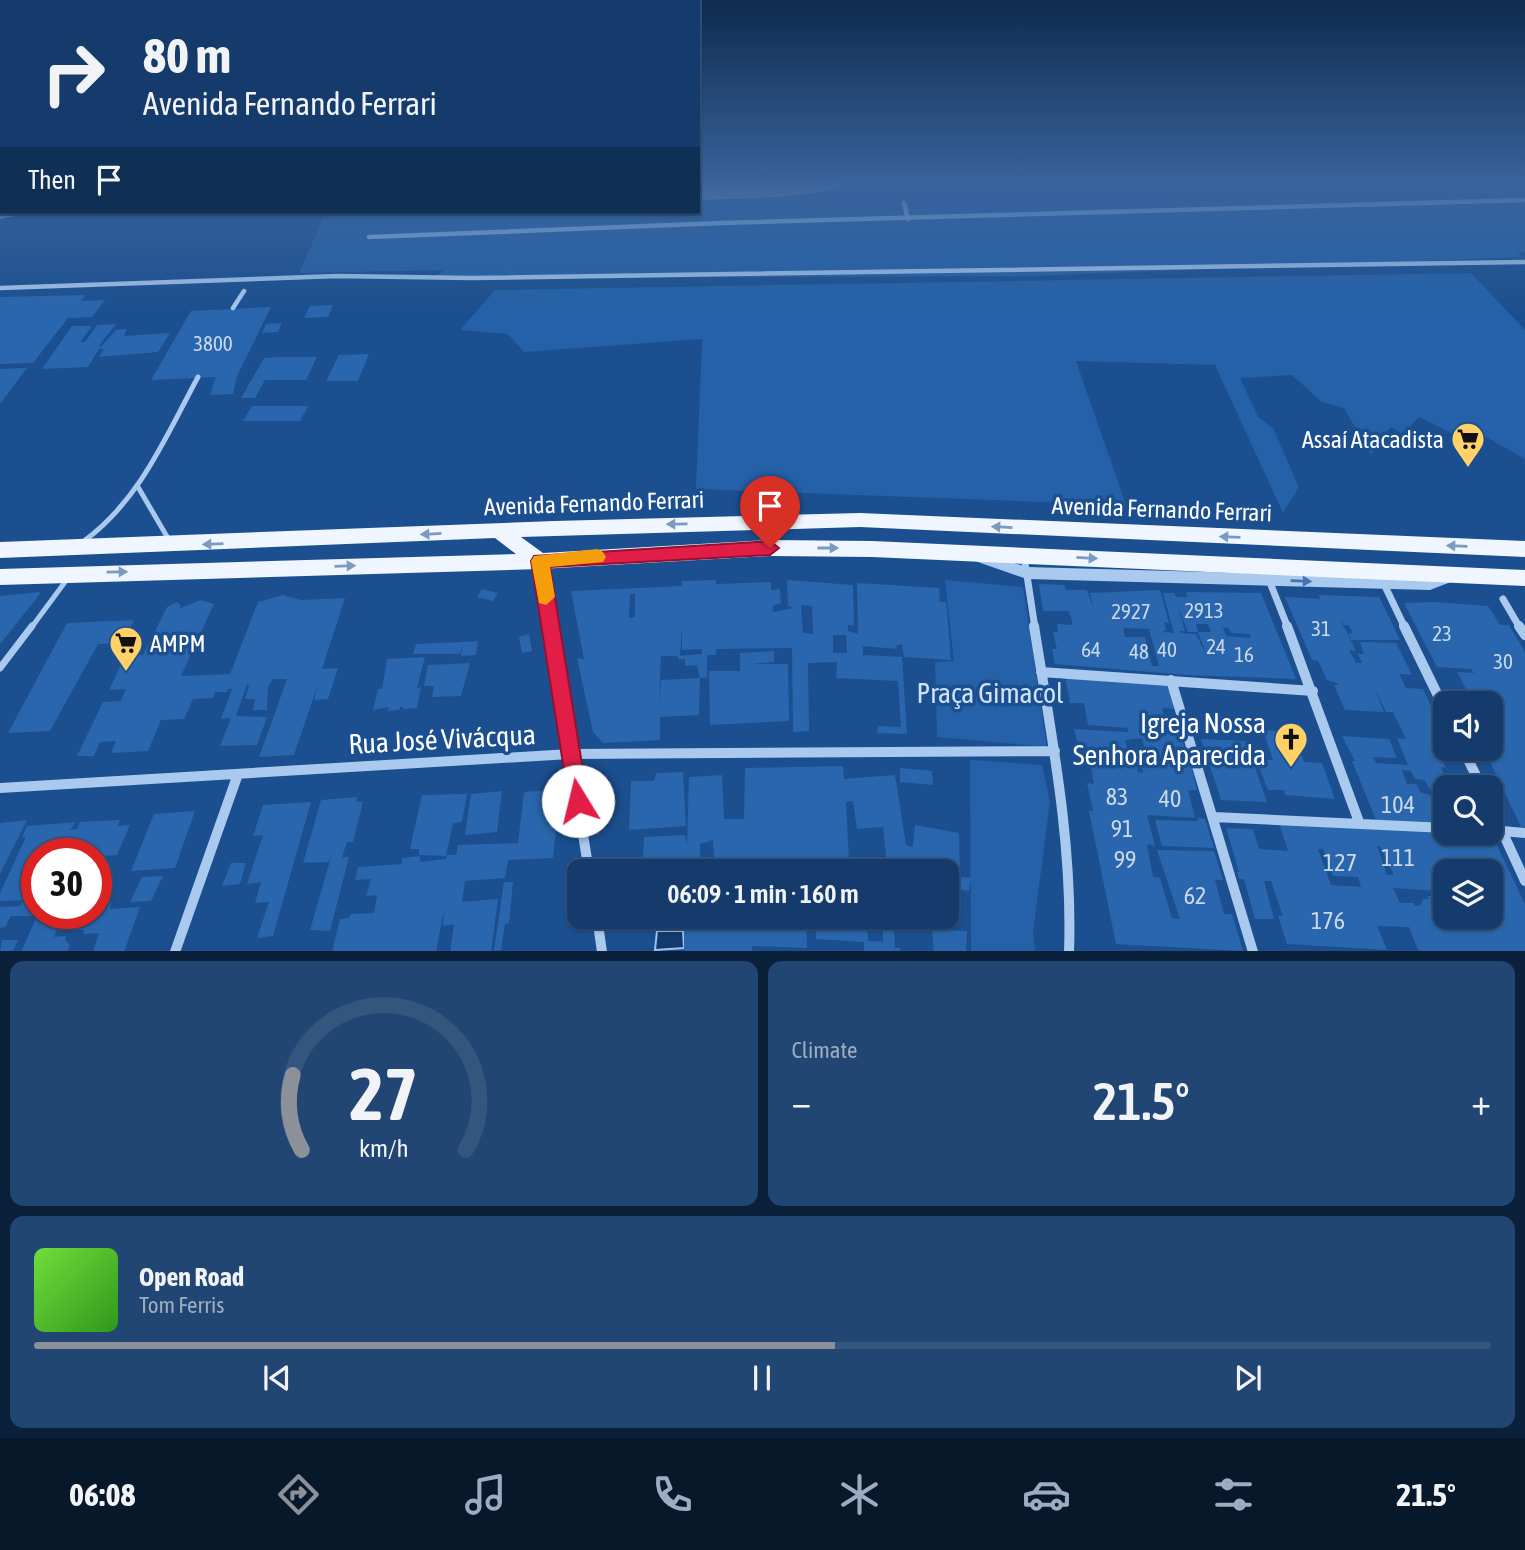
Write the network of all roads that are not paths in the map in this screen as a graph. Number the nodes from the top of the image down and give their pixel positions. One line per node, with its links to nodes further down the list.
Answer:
1 (1525, 261): 2 (lane)
2 (0, 288)
3 (244, 291): 4 (lane)
4 (233, 308)
5 (198, 377): 6 (lane)
6 (138, 487): 8 (lane); 9 (lane)
7 (499, 531): 8 (main road, Avenida Fernando Ferrari, one-way to 8); 10 (main road, Avenida Fernando Ferrari, one-way to 7); 12 (main road)
8 (172, 545): 9 (main road, Avenida Fernando Ferrari)
9 (69, 549): 11 (main road, Avenida Fernando Ferrari); 14 (main road)
10 (1525, 549)
11 (0, 550)
12 (540, 561): 13 (main road, one-way to 13); 15 (main road, one-way to 12); 29 (street)
13 (1026, 564): 16 (main road, one-way to 16); 19 (street); 24 (street)
14 (0, 570)
15 (71, 573): 17 (main road); 23 (lane)
16 (1454, 574): 18 (main road); 20 (street)
17 (0, 577)
18 (1525, 578)
19 (1269, 580): 20 (street, one-way to 20); 26 (street)
20 (1384, 584): 27 (street)
21 (1503, 599): 22 (street)
22 (1525, 635)
23 (0, 668)
24 (1041, 672): 25 (street); 28 (street)
25 (1171, 680): 26 (street); 32 (street)
26 (1313, 691): 33 (street)
27 (1436, 691)
28 (1055, 751): 29 (street, Rua José Vivácqua); 42 (street)
29 (570, 754): 30 (street, Rua José Vivácqua); 37 (street)
30 (238, 774): 31 (street, Rua José Vivácqua); 40 (street)
31 (0, 788)
32 (1214, 817): 33 (street); 43 (street)
33 (1359, 822): 34 (street)
34 (1433, 827)
35 (1503, 831): 36 (street); 38 (street)
36 (1525, 833)
37 (587, 859)
38 (1525, 881)
39 (599, 929): 41 (street)
40 (175, 951)
41 (602, 951)
42 (1069, 951)
43 (1253, 951)

